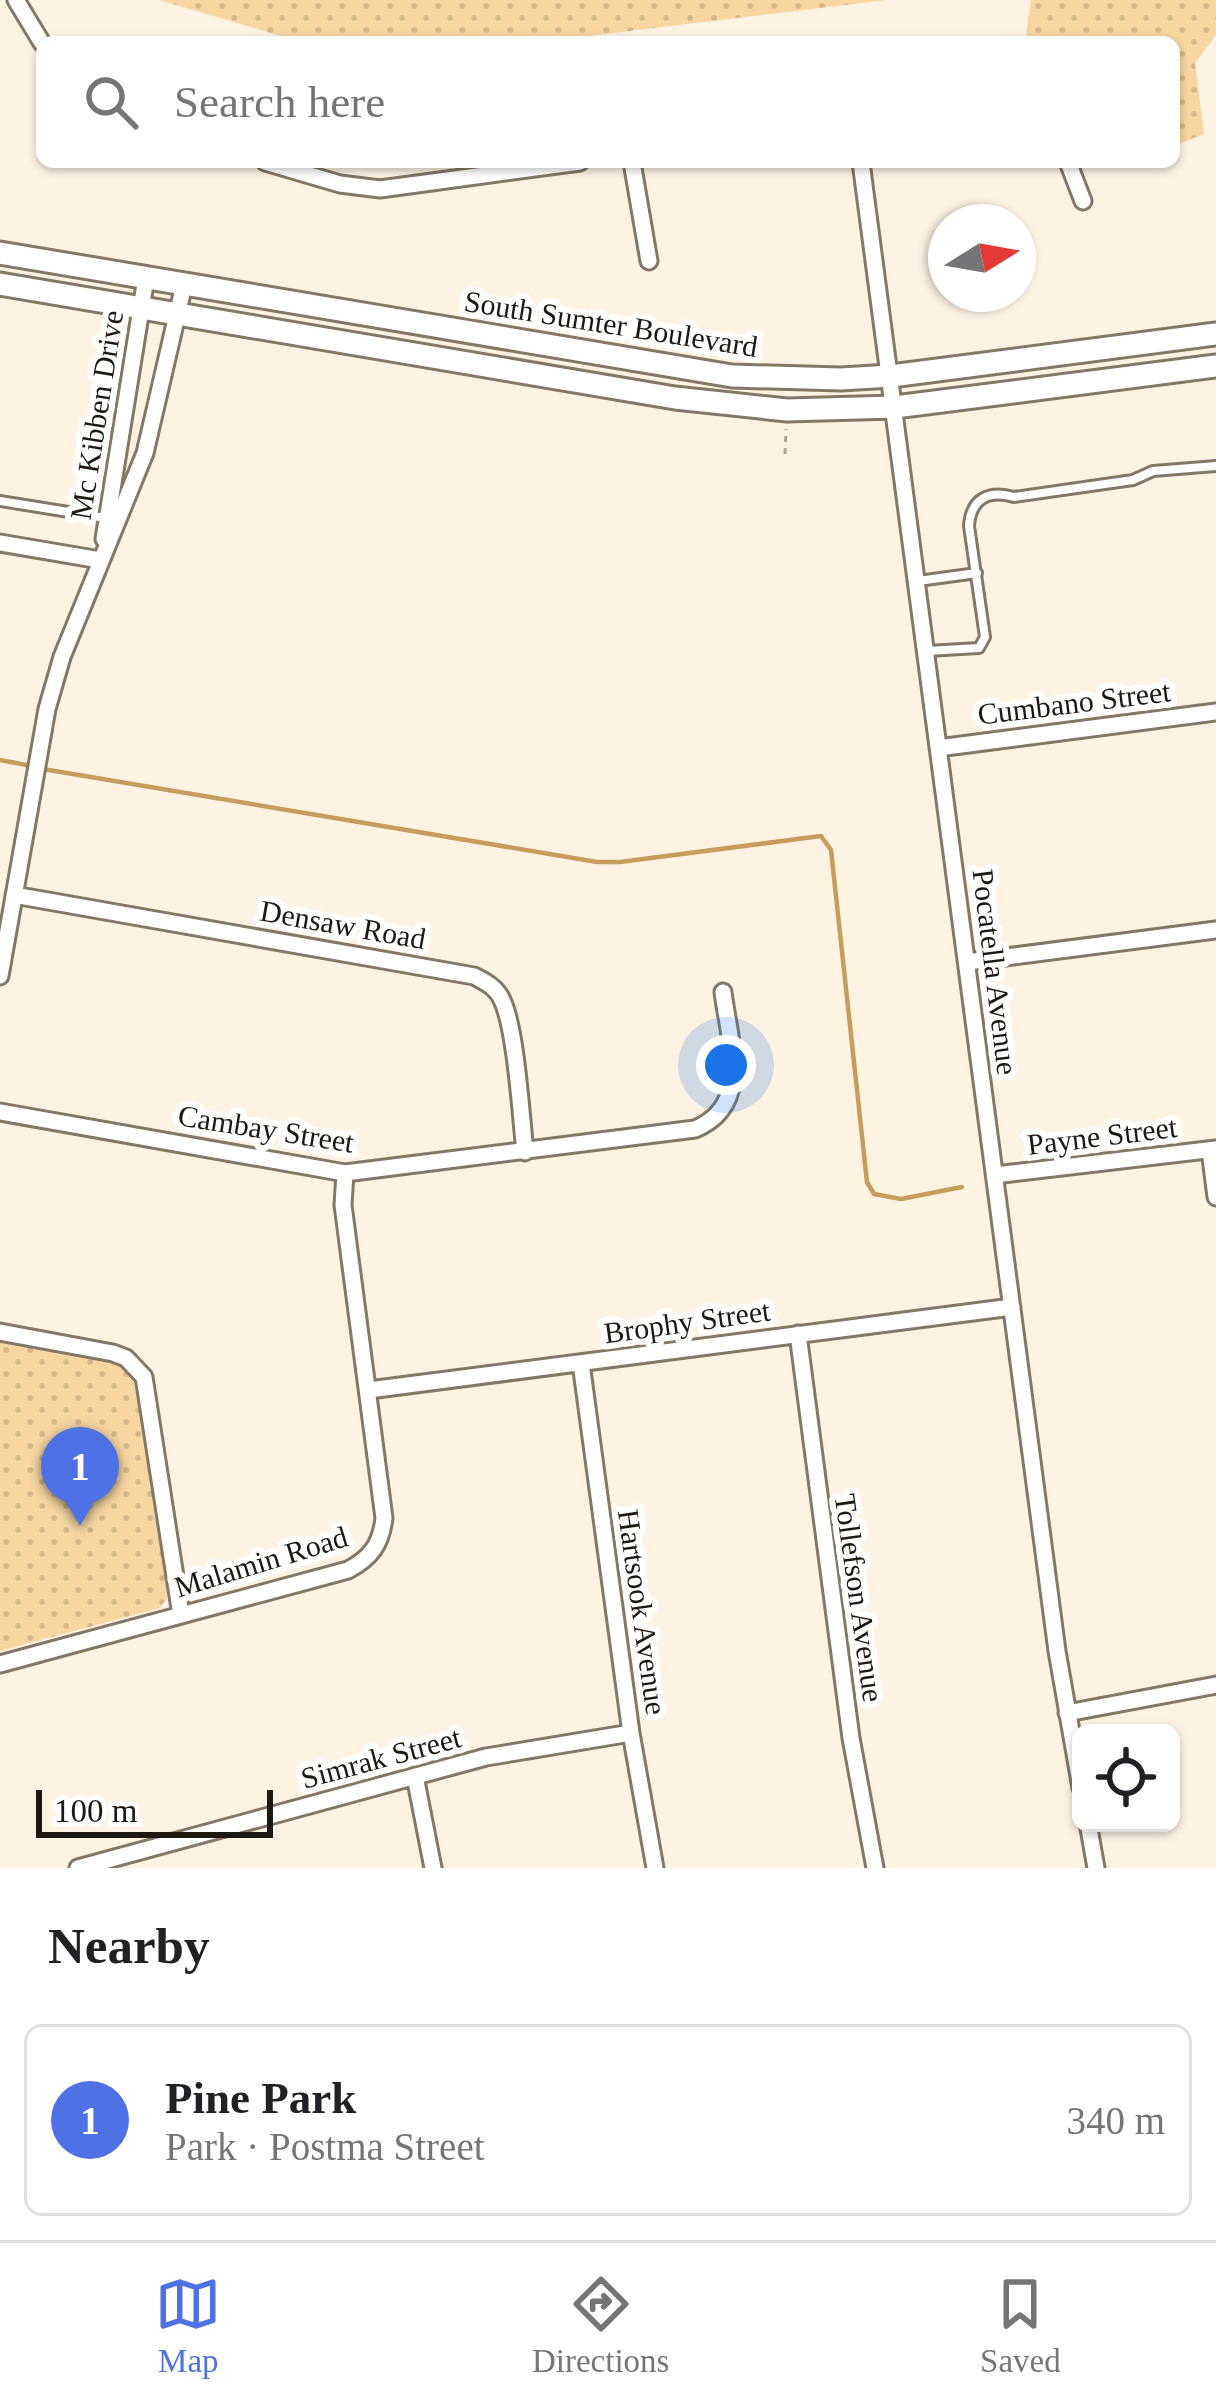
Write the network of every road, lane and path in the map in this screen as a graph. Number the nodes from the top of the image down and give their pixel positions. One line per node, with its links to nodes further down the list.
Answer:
1 (16, 0): 2 (street)
2 (38, 36)
3 (285, 168): 4 (street)
4 (536, 168)
5 (633, 168): 10 (street)
6 (862, 168): 18 (street, Pocatella Avenue)
7 (1070, 168): 8 (street)
8 (1083, 201)
9 (0, 253): 11 (main road, South Sumter Boulevard)
10 (650, 261)
11 (146, 278): 13 (main road, South Sumter Boulevard); 14 (street, Mc Kibben Drive)
12 (0, 284): 14 (main road, South Sumter Boulevard)
13 (184, 285): 15 (street, Mc Kibben Drive); 18 (main road, South Sumter Boulevard)
14 (142, 308): 15 (main road, South Sumter Boulevard); 24 (street, Mc Kibben Drive)
15 (178, 314): 20 (main road, South Sumter Boulevard); 26 (street, Mc Kibben Drive)
16 (1216, 334): 18 (main road, South Sumter Boulevard)
17 (1216, 366): 19 (main road, South Sumter Boulevard)
18 (891, 376): 19 (street, Pocatella Avenue)
19 (896, 407): 20 (main road, South Sumter Boulevard); 28 (street, Pocatella Avenue)
20 (787, 410): 21 (path)
21 (785, 454)
22 (1216, 466): 27 (lane)
23 (0, 501): 24 (lane)
24 (107, 518): 26 (street, Mc Kibben Drive)
25 (0, 543): 26 (street)
26 (100, 560): 32 (street, Mc Kibben Drive)
27 (977, 573): 28 (lane); 29 (lane)
28 (917, 581): 29 (street, Pocatella Avenue)
29 (926, 651): 31 (street, Pocatella Avenue)
30 (1216, 712): 31 (street, Cumbano Street)
31 (938, 748): 34 (street, Pocatella Avenue)
32 (14, 895): 35 (street, Mc Kibben Drive); 39 (street, Densaw Road)
33 (1216, 930): 34 (street)
34 (967, 962): 41 (street, Pocatella Avenue)
35 (0, 976)
36 (723, 992): 39 (street, Cambay Street)
37 (0, 1112): 40 (street, Cambay Street)
38 (1213, 1150): 41 (street, Payne Street); 42 (street)
39 (525, 1151): 40 (street, Cambay Street)
40 (346, 1173): 47 (street, Malamin Road)
41 (994, 1175): 43 (street, Pocatella Avenue)
42 (1216, 1197)
43 (1012, 1307): 45 (street, Brophy Street); 51 (street, Pocatella Avenue)
44 (0, 1332): 48 (street)
45 (798, 1334): 46 (street, Brophy Street); 59 (street, Tollefson Avenue)
46 (581, 1363): 47 (street, Brophy Street); 52 (street, Hartsook Avenue)
47 (369, 1390): 48 (street, Malamin Road)
48 (181, 1615): 49 (street, Malamin Road)
49 (0, 1664)
50 (1216, 1685): 51 (street)
51 (1067, 1713): 53 (street, Pocatella Avenue)
52 (631, 1733): 54 (street, Simrak Street); 58 (street, Hartsook Avenue)
53 (1072, 1740)
54 (416, 1776): 56 (street, Simrak Street); 57 (street)
55 (1090, 1832): 60 (street)
56 (79, 1868)
57 (433, 1868)
58 (655, 1868)
59 (875, 1868)
60 (1096, 1868)

